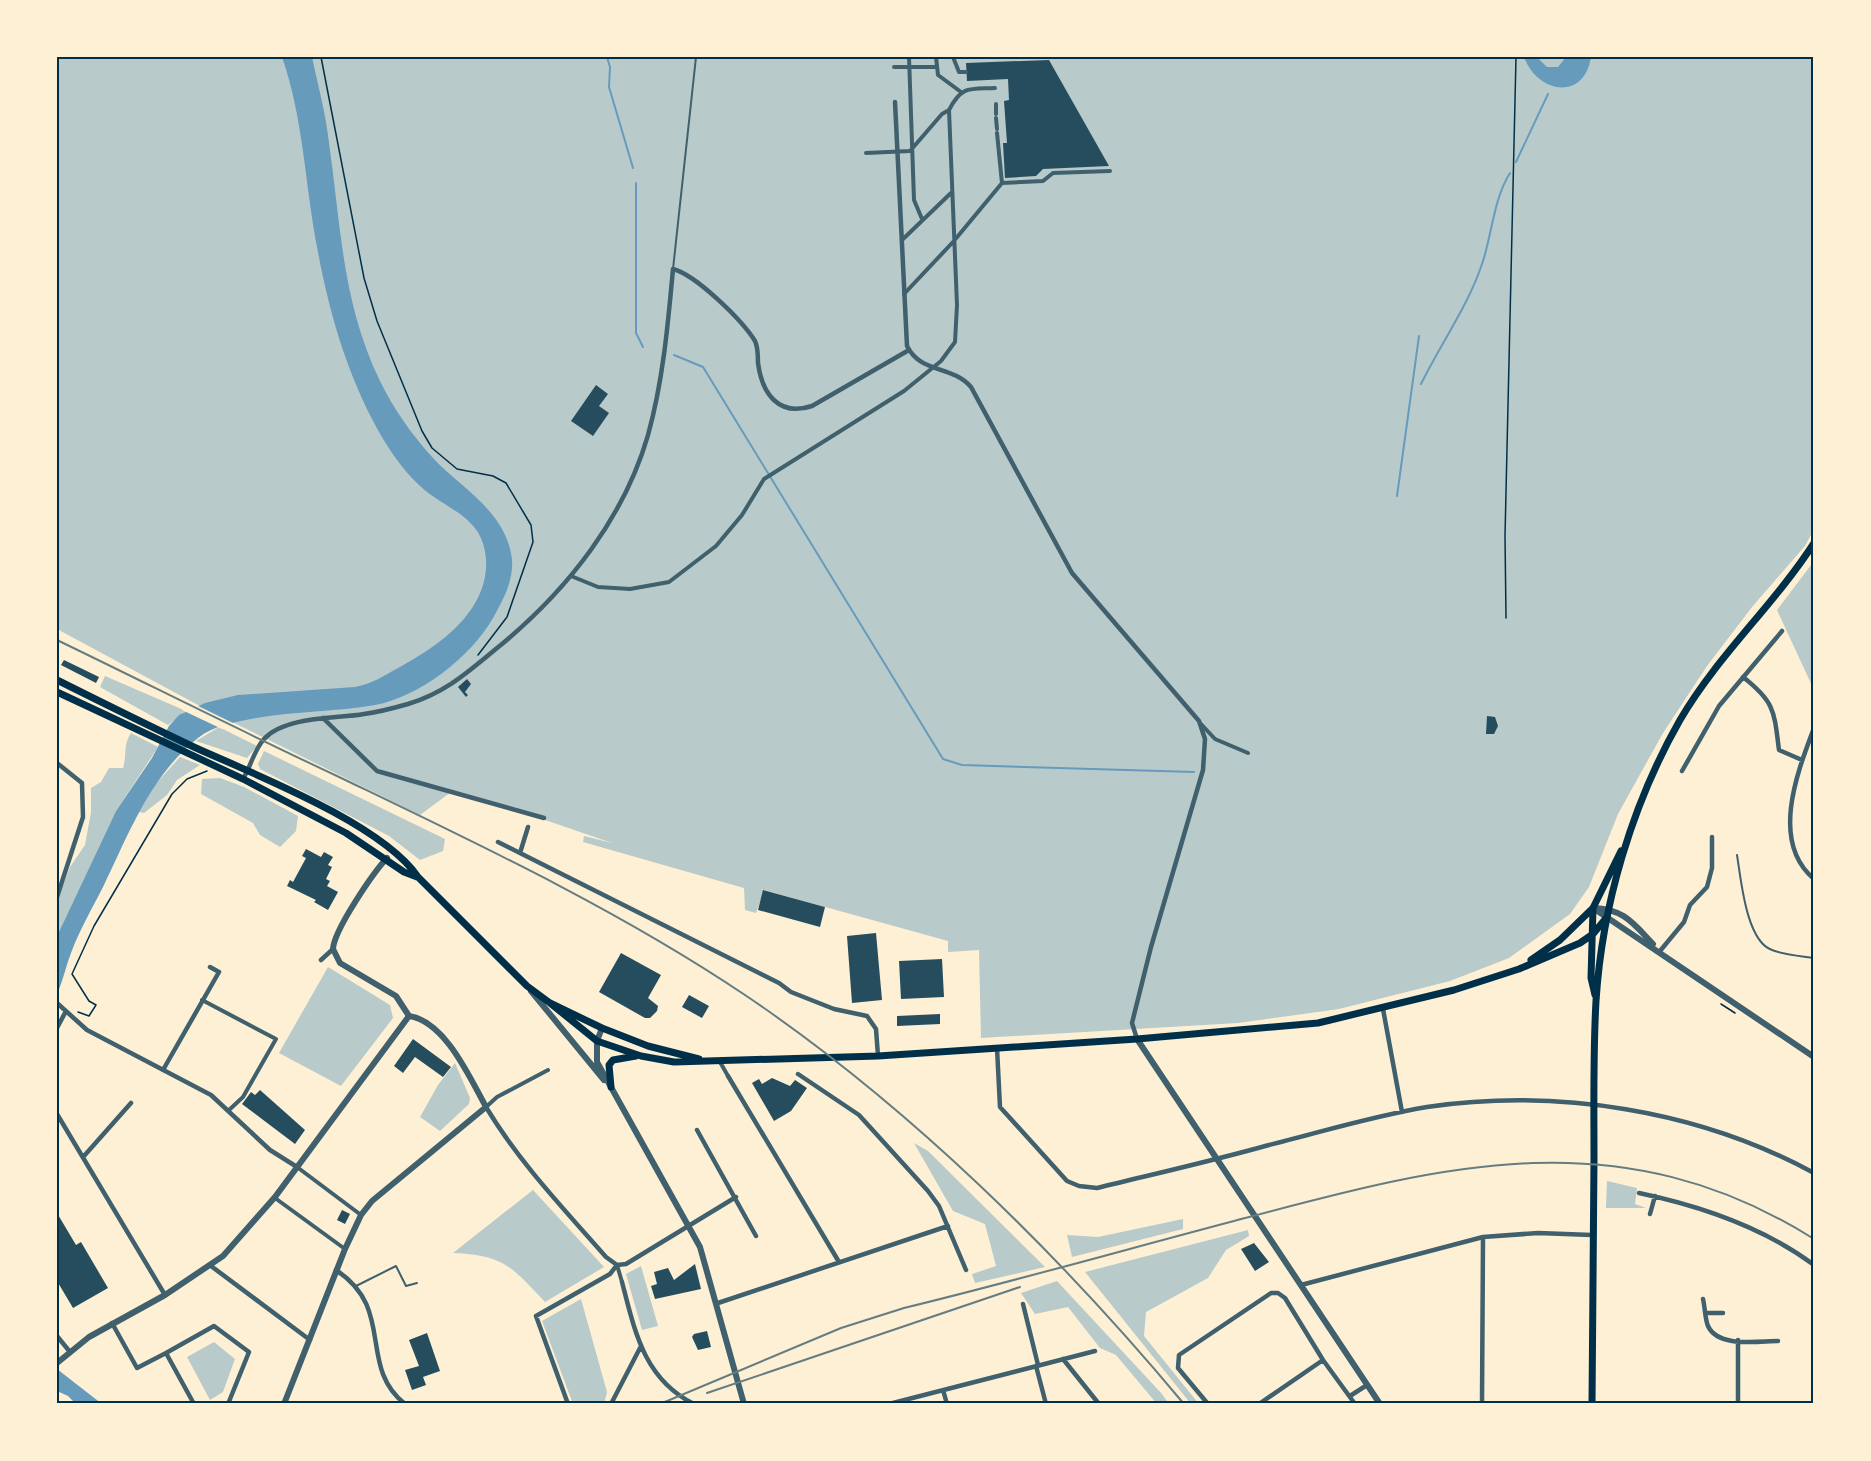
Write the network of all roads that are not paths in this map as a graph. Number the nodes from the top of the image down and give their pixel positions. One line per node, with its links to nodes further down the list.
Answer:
1 (696, 57): 23 (lane)
2 (909, 57): 5 (street)
3 (936, 57): 7 (street)
4 (953, 57): 8 (street)
5 (910, 66): 6 (street); 7 (street); 14 (street)
6 (894, 67)
7 (935, 67): 10 (street)
8 (966, 72)
9 (995, 88): 10 (street)
10 (961, 92): 13 (street)
11 (895, 102): 15 (street)
12 (996, 104): 18 (street)
13 (949, 110): 14 (street); 19 (street)
14 (913, 147): 15 (street); 20 (street)
15 (897, 151): 16 (street); 21 (street)
16 (866, 153)
17 (1110, 171): 18 (street)
18 (1002, 183): 22 (street)
19 (951, 193): 20 (street); 22 (street)
20 (922, 219): 21 (street)
21 (901, 241): 24 (street)
22 (953, 242): 24 (street); 26 (street)
23 (673, 269): 25 (street); 28 (street)
24 (903, 294): 25 (street)
25 (909, 350): 26 (street)
26 (933, 368): 28 (street); 34 (street)
27 (1814, 543): 47 (main road)
28 (571, 576): 33 (street)
29 (1782, 631): 30 (street)
30 (1743, 676): 39 (street); 42 (street)
31 (57, 680): 35 (main road)
32 (57, 692): 35 (main road)
33 (323, 718): 41 (street); 44 (street)
34 (1199, 721): 38 (street); 75 (street)
35 (146, 728): 37 (main road)
36 (1814, 728): 39 (street)
37 (191, 750): 41 (main road); 43 (main road)
38 (1248, 753)
39 (1802, 760): 53 (street)
40 (57, 763): 54 (street)
41 (248, 771): 43 (street); 52 (main road)
42 (1682, 771)
43 (243, 779): 51 (main road)
44 (544, 818)
45 (528, 827): 49 (street)
46 (1712, 837): 60 (street)
47 (1626, 842): 55 (main road); 56 (main road)
48 (498, 843): 49 (street)
49 (520, 853): 79 (street)
50 (1737, 855): 61 (lane)
51 (387, 858): 52 (main road); 59 (street)
52 (418, 877): 65 (main road)
53 (1814, 879)
54 (57, 897)
55 (1593, 908): 56 (street); 57 (street); 58 (main road); 64 (main road)
56 (1611, 908): 57 (main road); 60 (street)
57 (1607, 917): 58 (main road); 60 (street); 67 (main road)
58 (1593, 934): 64 (main road); 67 (main road)
59 (333, 949): 62 (street); 72 (street)
60 (1660, 951): 80 (street)
61 (1814, 958)
62 (321, 960)
63 (210, 967): 66 (street)
64 (1519, 969): 70 (main road)
65 (527, 986): 69 (main road); 87 (street)
66 (202, 1000): 83 (street); 91 (street)
67 (1596, 1000): 89 (main road)
68 (57, 1003): 71 (street)
69 (550, 1003): 74 (main road); 76 (main road)
70 (1383, 1009): 75 (main road); 93 (street)
71 (66, 1011): 73 (street); 83 (street)
72 (409, 1016): 90 (street); 99 (street)
73 (57, 1028)
74 (602, 1029): 76 (street); 81 (main road)
75 (1137, 1039): 77 (main road); 98 (street)
76 (597, 1041): 78 (main road); 87 (street)
77 (997, 1048): 79 (main road); 98 (street)
78 (641, 1056): 81 (main road); 87 (main road)
79 (878, 1056): 82 (main road)
80 (1814, 1057)
81 (710, 1062): 82 (main road)
82 (720, 1062): 86 (street)
83 (163, 1070): 91 (street)
84 (548, 1070): 90 (street)
85 (798, 1074): 108 (street)
86 (728, 1076): 113 (street)
87 (611, 1088): 107 (street)
88 (130, 1103): 92 (street)
89 (1594, 1105): 93 (street); 100 (street); 109 (main road)
90 (486, 1107): 106 (street); 114 (street)
91 (229, 1110): 99 (street)
92 (124, 1111): 95 (street); 97 (street)
93 (1402, 1112): 98 (street)
94 (57, 1114): 97 (street)
95 (130, 1117)
96 (697, 1130): 104 (street)
97 (84, 1156): 123 (street)
98 (1217, 1159): 121 (street)
99 (297, 1167): 103 (street); 106 (street)
100 (1814, 1173)
101 (1639, 1193): 102 (street)
102 (1654, 1196): 105 (street); 115 (street)
103 (275, 1197): 112 (street); 116 (street)
104 (736, 1197): 107 (street); 110 (street)
105 (1650, 1214)
106 (361, 1215): 112 (street)
107 (691, 1226): 114 (street); 125 (street)
108 (948, 1226): 113 (street); 118 (street)
109 (1592, 1235): 111 (street); 162 (main road)
110 (756, 1236)
111 (1483, 1238): 121 (street); 161 (street)
112 (345, 1249): 117 (street)
113 (839, 1262): 125 (street)
114 (617, 1265): 119 (street); 149 (street)
115 (1814, 1265)
116 (212, 1266): 123 (street); 131 (street)
117 (336, 1270): 122 (street); 131 (street)
118 (966, 1270)
119 (622, 1282): 134 (street)
120 (417, 1284): 122 (lane)
121 (1301, 1285): 142 (street)
122 (356, 1286): 148 (street)
123 (165, 1295): 129 (street)
124 (1703, 1299): 127 (street)
125 (718, 1303): 152 (street)
126 (1023, 1304): 141 (street)
127 (1707, 1313): 128 (street); 132 (street)
128 (1723, 1313)
129 (112, 1323): 136 (street); 137 (street)
130 (57, 1336): 136 (street)
131 (310, 1340): 147 (street)
132 (1738, 1340): 133 (street); 163 (street)
133 (1778, 1341)
134 (640, 1347): 150 (street); 151 (street)
135 (1095, 1351): 138 (street)
136 (70, 1352): 140 (street)
137 (166, 1353): 145 (street); 146 (street)
138 (1063, 1359): 141 (street); 156 (street)
139 (1323, 1360): 144 (street); 157 (street); 158 (street)
140 (58, 1362)
141 (1037, 1365): 143 (street); 155 (street)
142 (1367, 1385): 144 (street); 160 (street)
143 (943, 1390): 153 (street); 154 (street)
144 (1350, 1396): 159 (street)
145 (194, 1404)
146 (228, 1404)
147 (284, 1404)
148 (405, 1404)
149 (568, 1404)
150 (611, 1404)
151 (694, 1404)
152 (744, 1404)
153 (889, 1404)
154 (947, 1404)
155 (1046, 1404)
156 (1099, 1404)
157 (1208, 1404)
158 (1259, 1404)
159 (1354, 1404)
160 (1380, 1404)
161 (1482, 1404)
162 (1592, 1404)
163 (1738, 1404)

